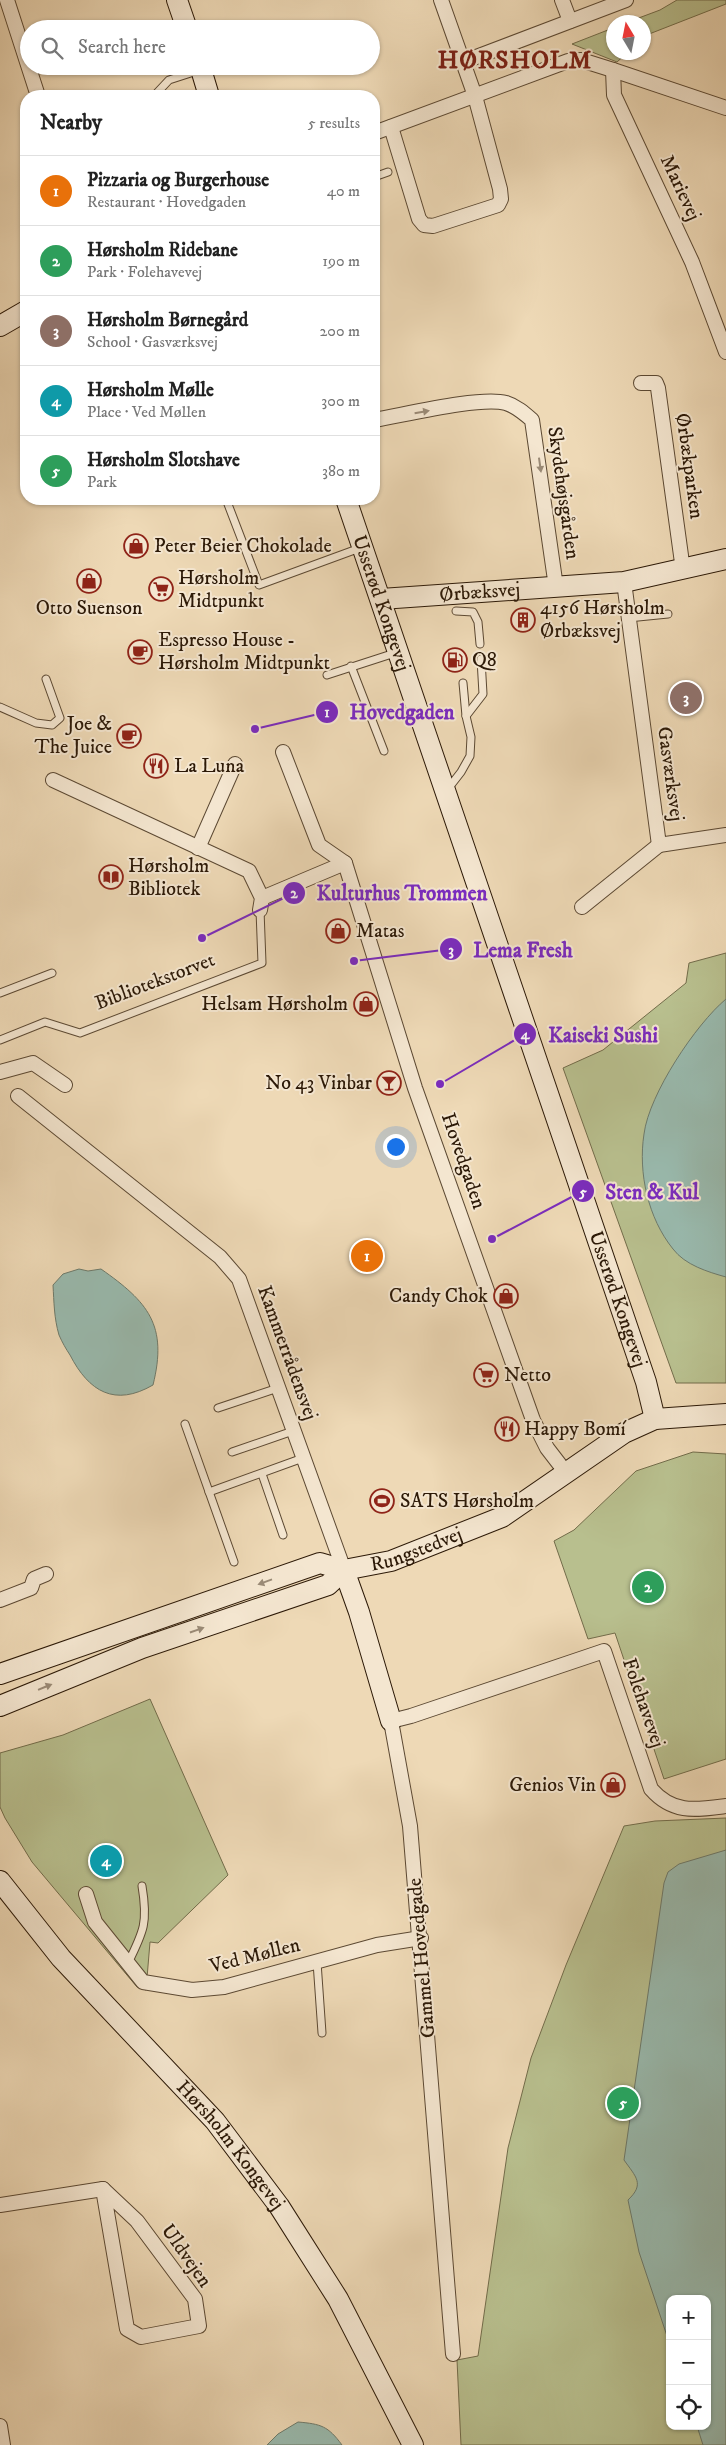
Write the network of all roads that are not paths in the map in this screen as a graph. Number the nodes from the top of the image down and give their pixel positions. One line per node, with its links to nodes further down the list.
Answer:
1 (7, 0): 8 (street)
2 (177, 0): 6 (main road)
3 (441, 0): 9 (street)
4 (562, 0): 7 (street)
5 (626, 0): 7 (street)
6 (184, 20)
7 (570, 21): 9 (street)
8 (20, 40)
9 (463, 62): 17 (street)
10 (613, 70): 17 (street); 18 (street); 25 (street, Marievej)
11 (31, 75): 14 (street)
12 (182, 75): 15 (lane)
13 (202, 75): 16 (main road)
14 (36, 90)
15 (160, 90)
16 (207, 90)
17 (474, 96): 19 (street); 19 (street)
18 (726, 108)
19 (391, 128): 20 (street)
20 (380, 131)
21 (388, 172): 22 (lane)
22 (380, 175)
23 (20, 314): 24 (main road)
24 (0, 326)
25 (726, 352)
26 (641, 383): 32 (street, Ørbækparken)
27 (380, 419): 34 (street, Skydehøjsgården, one-way to 34)
28 (228, 505): 30 (lane)
29 (348, 505): 30 (main road, Usserød Kongevej)
30 (363, 547): 35 (main road, Usserød Kongevej)
31 (726, 559): 32 (main road, Ørbæksvej)
32 (683, 570): 33 (main road, Ørbæksvej)
33 (624, 582): 34 (main road, Ørbæksvej); 38 (street, Gasværksvej)
34 (556, 587): 36 (main road, Ørbæksvej)
35 (381, 599): 36 (main road, Ørbæksvej); 40 (main road, Usserød Kongevej)
36 (455, 607): 39 (lane)
37 (668, 614): 38 (lane)
38 (628, 618): 54 (street, Gasværksvej)
39 (480, 644)
40 (398, 652): 42 (lane); 52 (main road, Usserød Kongevej)
41 (480, 659): 47 (lane)
42 (352, 666): 43 (lane); 48 (lane)
43 (327, 675)
44 (46, 679): 46 (lane)
45 (462, 682): 47 (lane)
46 (0, 707)
47 (466, 716): 52 (lane)
48 (384, 751)
49 (283, 752): 56 (street)
50 (235, 764): 55 (street)
51 (53, 780): 55 (street, Bibliotekstorvet)
52 (445, 792): 68 (main road, Usserød Kongevej)
53 (726, 835): 54 (street, Gasværksvej)
54 (659, 845): 58 (street)
55 (198, 848): 57 (street, Bibliotekstorvet)
56 (345, 863): 57 (street); 74 (street, Hovedgaden)
57 (261, 904): 61 (lane, Bibliotekstorvet)
58 (582, 907)
59 (52, 973): 60 (lane)
60 (0, 993)
61 (0, 1040)
62 (0, 1072): 63 (street)
63 (65, 1085)
64 (18, 1096): 65 (street, Kammerrådensvej)
65 (278, 1388): 66 (lane); 70 (street, Kammerrådensvej)
66 (218, 1408)
67 (726, 1414): 68 (main road, Rungstedvej)
68 (655, 1419): 74 (main road, Rungstedvej)
69 (185, 1424): 75 (lane)
70 (293, 1431): 71 (lane); 72 (street, Kammerrådensvej)
71 (232, 1452)
72 (304, 1458): 73 (lane); 78 (street, Kammerrådensvej)
73 (262, 1474): 75 (lane); 76 (lane)
74 (567, 1474): 78 (main road, Rungstedvej)
75 (209, 1492): 77 (lane)
76 (283, 1535)
77 (234, 1562)
78 (344, 1570): 81 (main road, Rungstedvej, one-way to 81); 84 (main road, Rungstedvej, one-way to 78); 85 (main road, Gammel Hovedgade)
79 (46, 1574): 80 (street)
80 (0, 1600)
81 (206, 1603): 82 (main road, Rungstedvej); 83 (main road)
82 (0, 1674)
83 (0, 1688)
84 (0, 1706)
85 (391, 1721): 86 (street, Folehavevej); 90 (street, Gammel Hovedgade)
86 (726, 1806)
87 (0, 1881): 99 (main road, Hørsholm Kongevej)
88 (142, 1886): 92 (lane)
89 (86, 1894): 92 (street, Ved Møllen)
90 (421, 1938): 91 (street, Ved Møllen); 96 (street, Gammel Hovedgade)
91 (317, 1962): 92 (street, Ved Møllen); 93 (lane)
92 (128, 1964)
93 (322, 2033)
94 (104, 2189): 94 (street, Uldvejen); 95 (street)
95 (0, 2205)
96 (453, 2354)
97 (0, 2426): 98 (street)
98 (3, 2445)
99 (413, 2445)

